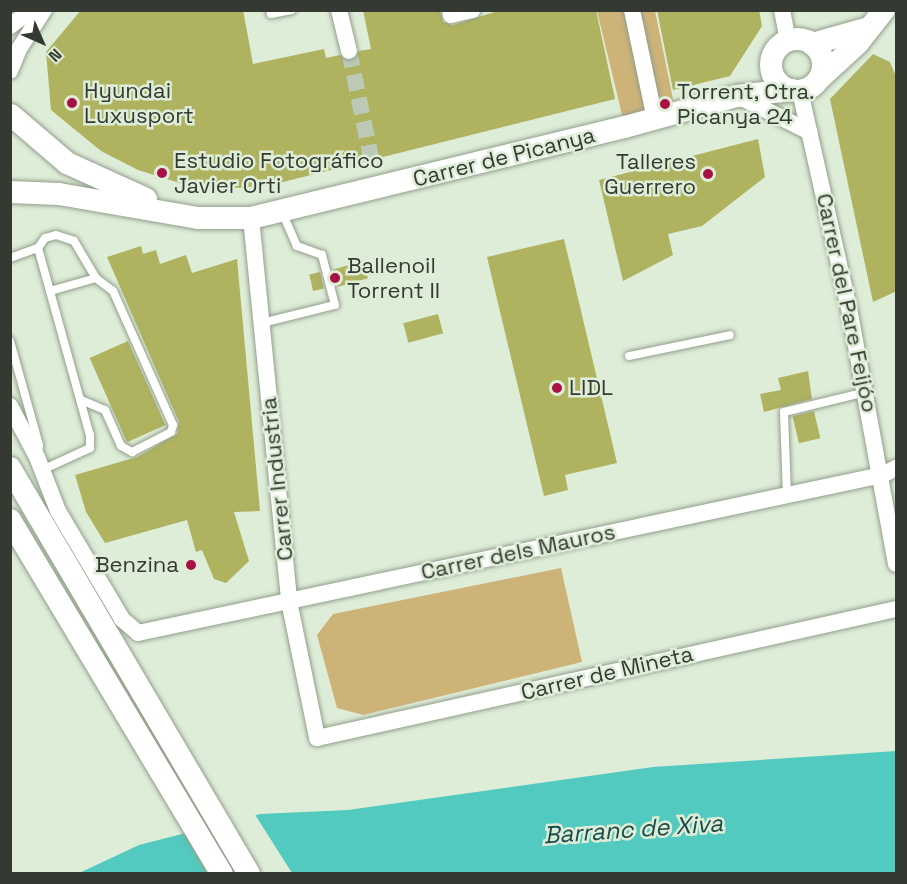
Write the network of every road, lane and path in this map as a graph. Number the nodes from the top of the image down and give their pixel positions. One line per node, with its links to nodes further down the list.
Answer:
1 (31, 10): 11 (street)
2 (44, 10): 17 (street)
3 (270, 10): 4 (lane)
4 (292, 10)
5 (339, 10): 15 (street)
6 (450, 10): 7 (street)
7 (472, 10)
8 (632, 10): 22 (street)
9 (782, 10): 13 (street)
10 (884, 10): 12 (street)
11 (10, 26)
12 (865, 29): 14 (street); 18 (street)
13 (788, 41): 14 (street); 16 (street)
14 (812, 44): 18 (street)
15 (349, 51)
16 (772, 67): 19 (street); 20 (street, Carrer de Picanya)
17 (10, 71)
18 (819, 79): 19 (street)
19 (796, 91): 20 (street, Carrer de Picanya); 23 (street, Carrer del Pare Feijóo)
20 (737, 96): 22 (street, Carrer de Picanya); 23 (street)
21 (11, 116): 26 (street, Carrer de Picanya)
22 (655, 119): 25 (street, Carrer de Picanya)
23 (810, 132): 36 (street, Carrer del Pare Feijóo)
24 (10, 192): 26 (street, Carrer de Picanya)
25 (282, 212): 27 (street, Carrer de Picanya); 32 (lane)
26 (198, 218): 27 (street, Carrer de Picanya)
27 (251, 218): 32 (street, Carrer Industria)
28 (38, 248): 29 (lane); 30 (lane); 31 (lane)
29 (10, 258)
30 (96, 278): 31 (lane); 37 (lane)
31 (50, 291): 37 (lane)
32 (262, 322): 45 (street, Carrer Industria)
33 (730, 335): 35 (lane)
34 (10, 341): 39 (lane)
35 (629, 356)
36 (866, 392): 41 (street, Carrer del Pare Feijóo); 42 (lane)
37 (81, 400): 39 (lane)
38 (10, 406): 39 (street)
39 (40, 464): 45 (street, Carrer dels Mauros)
40 (10, 468): 48 (street)
41 (890, 471): 42 (street, Carrer dels Mauros); 44 (street, Carrer del Pare Feijóo)
42 (787, 495): 45 (street, Carrer dels Mauros)
43 (10, 520): 48 (street)
44 (897, 564)
45 (289, 601): 47 (street, Carrer Industria)
46 (897, 609): 47 (street, Carrer de Mineta)
47 (317, 738)
48 (174, 772): 49 (street); 50 (street)
49 (222, 873)
50 (249, 873)

